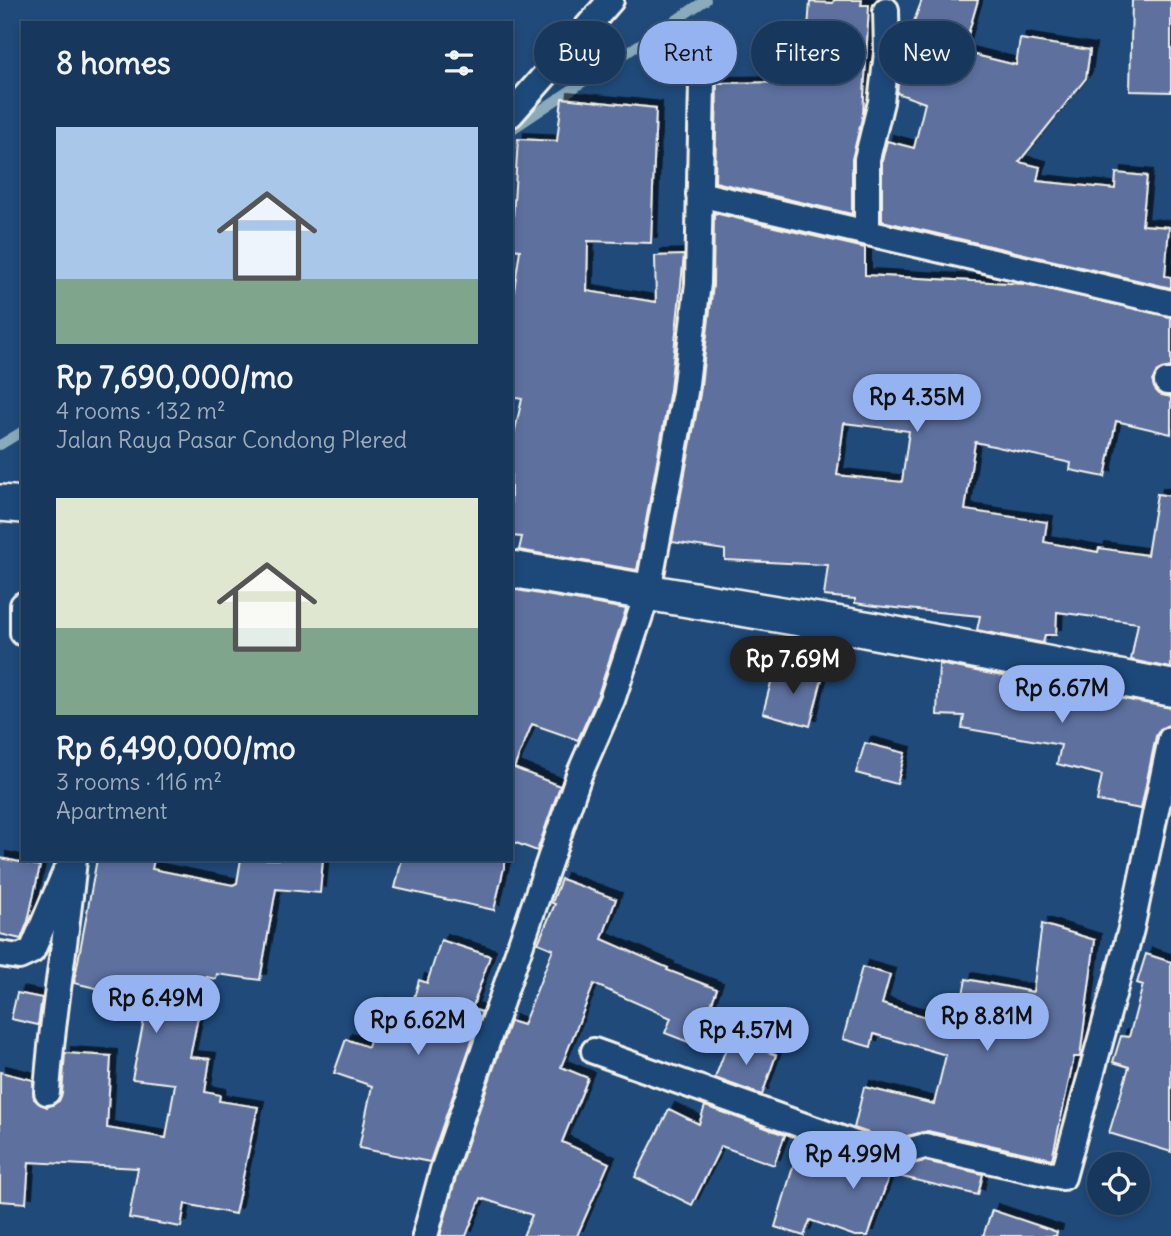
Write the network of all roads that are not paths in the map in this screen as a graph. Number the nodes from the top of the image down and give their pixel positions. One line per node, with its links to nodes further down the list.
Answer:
1 (611, 0): 4 (street)
2 (886, 10): 6 (street)
3 (702, 84): 5 (street)
4 (513, 112)
5 (699, 194): 6 (street); 11 (street)
6 (867, 232): 7 (street)
7 (1171, 303)
8 (0, 503): 9 (street)
9 (21, 505)
10 (513, 569): 11 (street)
11 (648, 592): 12 (street); 19 (street)
12 (1171, 688)
13 (1171, 739): 17 (street)
14 (71, 861): 16 (street)
15 (72, 861): 18 (street)
16 (0, 954)
17 (594, 1051)
18 (47, 1092)
19 (425, 1236)

